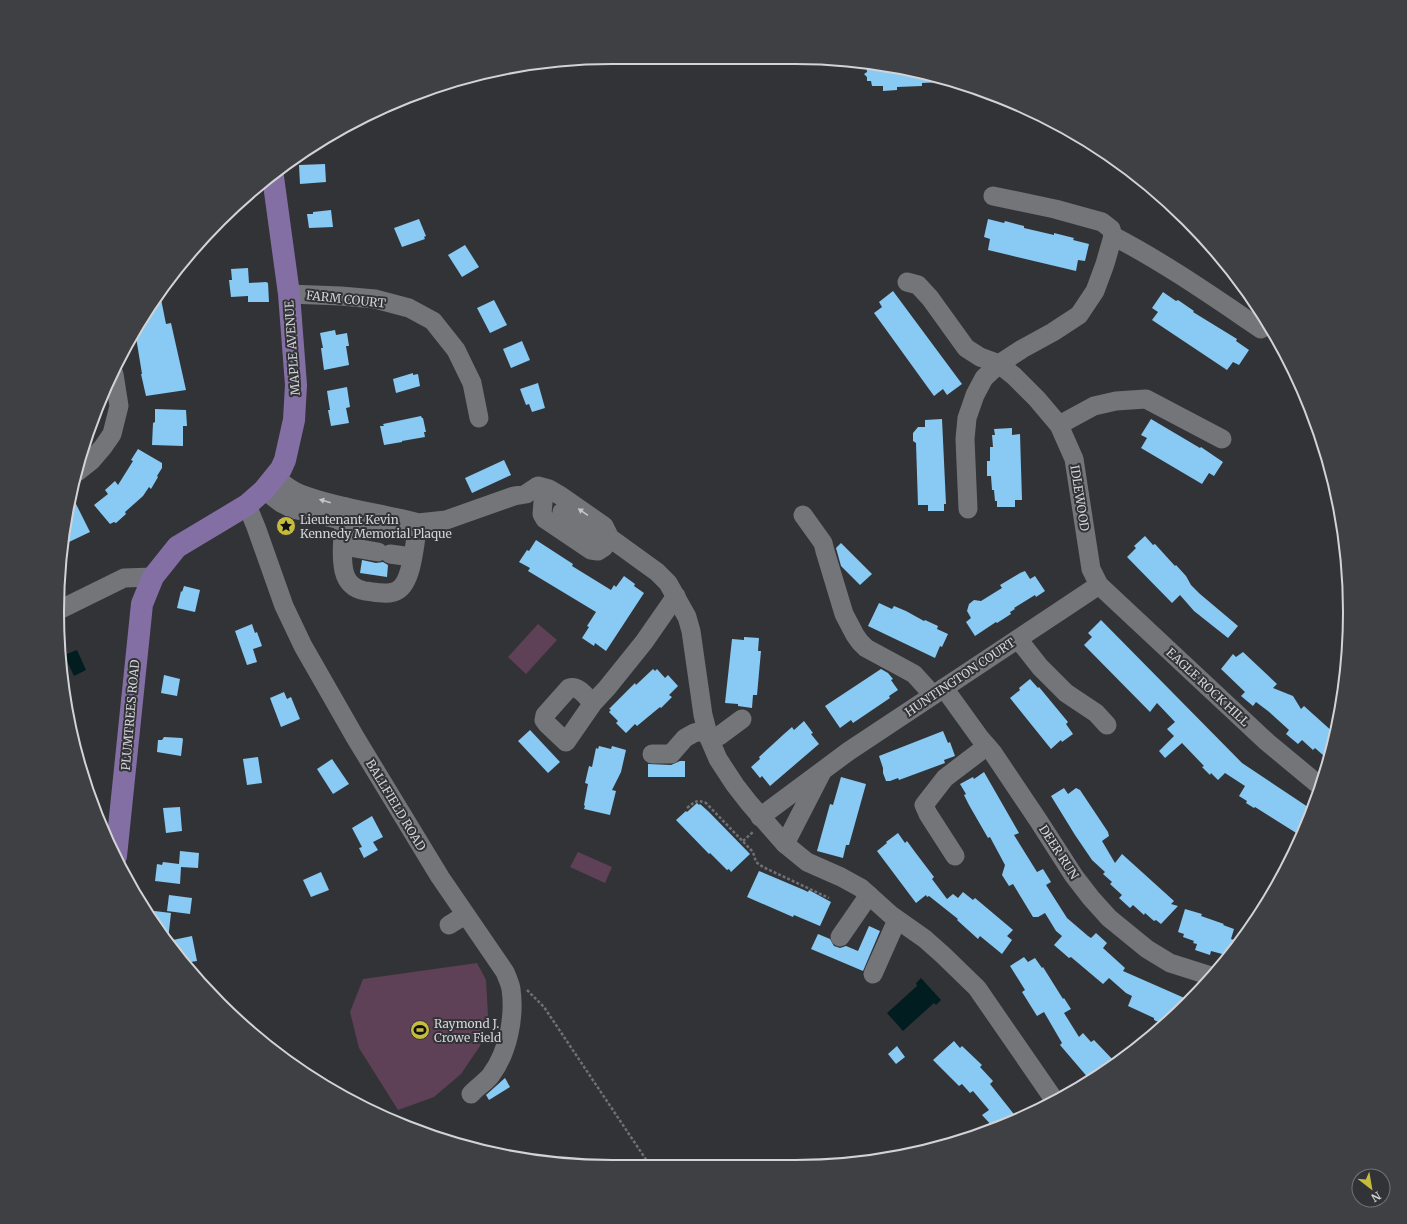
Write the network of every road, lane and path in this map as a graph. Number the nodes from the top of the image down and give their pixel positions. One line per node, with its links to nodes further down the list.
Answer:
1 (274, 181): 5 (main road, MAPLE AVENUE)
2 (993, 196): 3 (street)
3 (1113, 236): 6 (street); 7 (street)
4 (907, 282): 7 (street, IDLEWOOD)
5 (289, 294): 9 (street, FARM COURT); 13 (main road, MAPLE AVENUE)
6 (1261, 329)
7 (999, 364): 10 (street, IDLEWOOD); 16 (street)
8 (115, 382): 12 (street)
9 (479, 418)
10 (1058, 425): 11 (street); 24 (street, IDLEWOOD)
11 (1222, 439)
12 (84, 466)
13 (270, 484): 15 (main road, MAPLE AVENUE); 17 (street)
14 (526, 494): 19 (street); 20 (street); 20 (street, one-way to 14)
15 (247, 505): 23 (main road, MAPLE AVENUE); 45 (street, BALLFIELD ROAD)
16 (968, 509)
17 (345, 514): 19 (street); 21 (street)
18 (803, 515): 28 (street, DEER RUN)
19 (418, 523): 22 (street)
20 (610, 538): 25 (street)
21 (343, 546): 22 (street); 22 (street)
22 (412, 557)
23 (153, 577): 26 (street); 41 (main road, PLUMTREES ROAD)
24 (1099, 585): 27 (street, HUNTINGTON COURT); 36 (street, EAGLE ROCK HILL)
25 (676, 596): 29 (street); 32 (street)
26 (64, 607)
27 (1018, 639): 28 (street, HUNTINGTON COURT); 31 (street)
28 (939, 691): 33 (street, DEER RUN); 35 (street, HUNTINGTON COURT)
29 (593, 703)
30 (742, 719): 32 (street)
31 (1107, 725)
32 (708, 734): 34 (street); 38 (street)
33 (987, 746): 42 (street); 50 (street, DEER RUN)
34 (652, 754)
35 (822, 770): 38 (street, HUNTINGTON COURT); 40 (street, HUNTINGTON COURT)
36 (1316, 782)
37 (688, 808): 39 (path)
38 (757, 824): 39 (path); 40 (street)
39 (744, 841): 44 (path)
40 (785, 844): 43 (street)
41 (117, 846)
42 (955, 856)
43 (869, 895): 46 (street); 48 (street)
44 (829, 898)
45 (465, 915): 47 (street); 51 (street, BALLFIELD ROAD)
46 (897, 920): 49 (street); 53 (street)
47 (449, 925)
48 (840, 937)
49 (873, 974)
50 (1206, 974)
51 (511, 989): 52 (street, BALLFIELD ROAD); 54 (path)
52 (471, 1094)
53 (1051, 1096)
54 (646, 1160)

